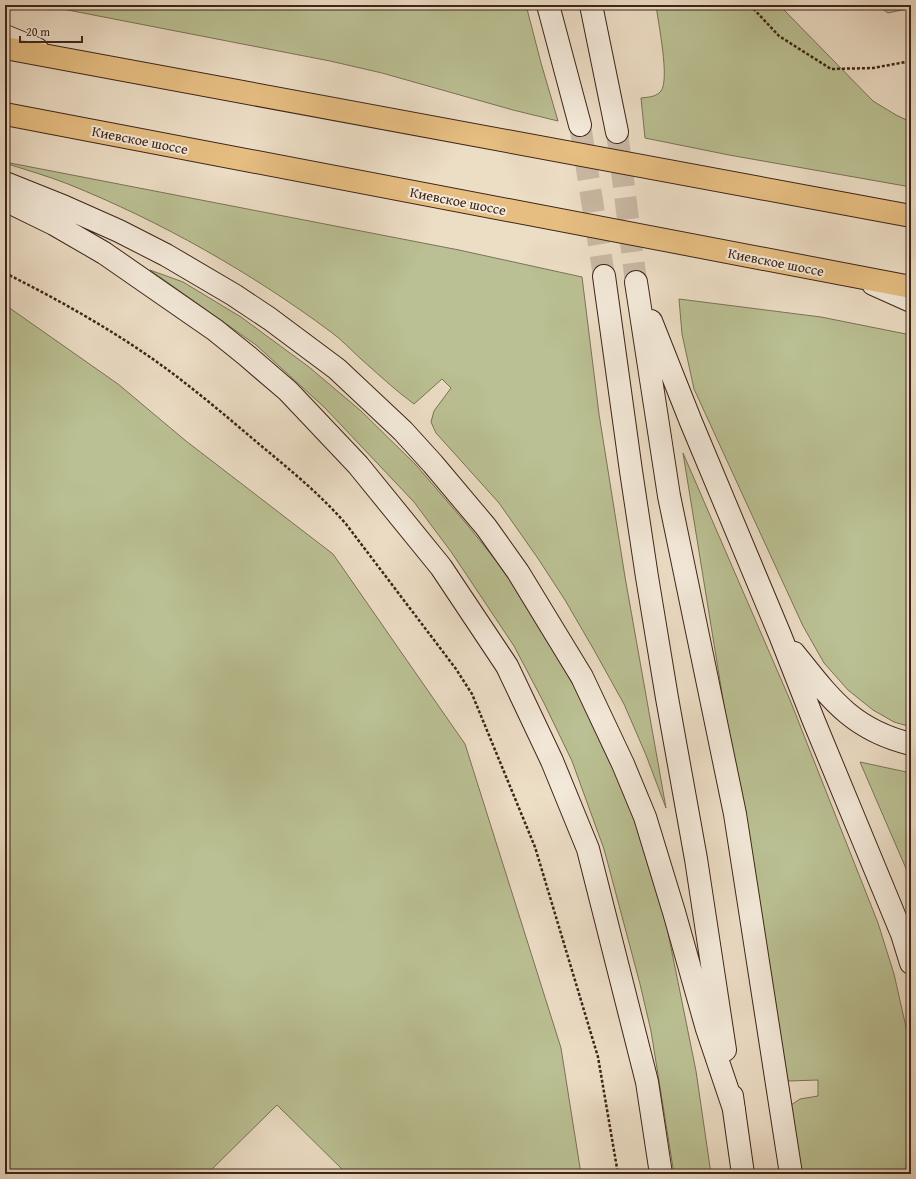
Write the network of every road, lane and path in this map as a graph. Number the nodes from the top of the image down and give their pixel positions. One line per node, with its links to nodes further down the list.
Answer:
1 (548, 5): 9 (main road)
2 (591, 5): 10 (main road)
3 (750, 5): 7 (path)
4 (5, 36): 6 (main road)
5 (5, 48): 6 (highway)
6 (58, 58): 13 (highway)
7 (911, 61)
8 (5, 114): 16 (highway, Киевское шоссе)
9 (580, 125)
10 (617, 132)
11 (5, 183): 22 (main road)
12 (5, 200): 24 (main road)
13 (911, 216)
14 (5, 273): 23 (path)
15 (604, 276): 22 (main road)
16 (855, 277): 17 (highway, Киевское шоссе); 18 (main road)
17 (911, 287)
18 (911, 301)
19 (780, 635): 20 (main road); 21 (main road); 26 (main road)
20 (911, 744)
21 (911, 963)
22 (734, 1109): 25 (main road)
23 (618, 1174)
24 (661, 1174)
25 (743, 1174)
26 (791, 1174)

